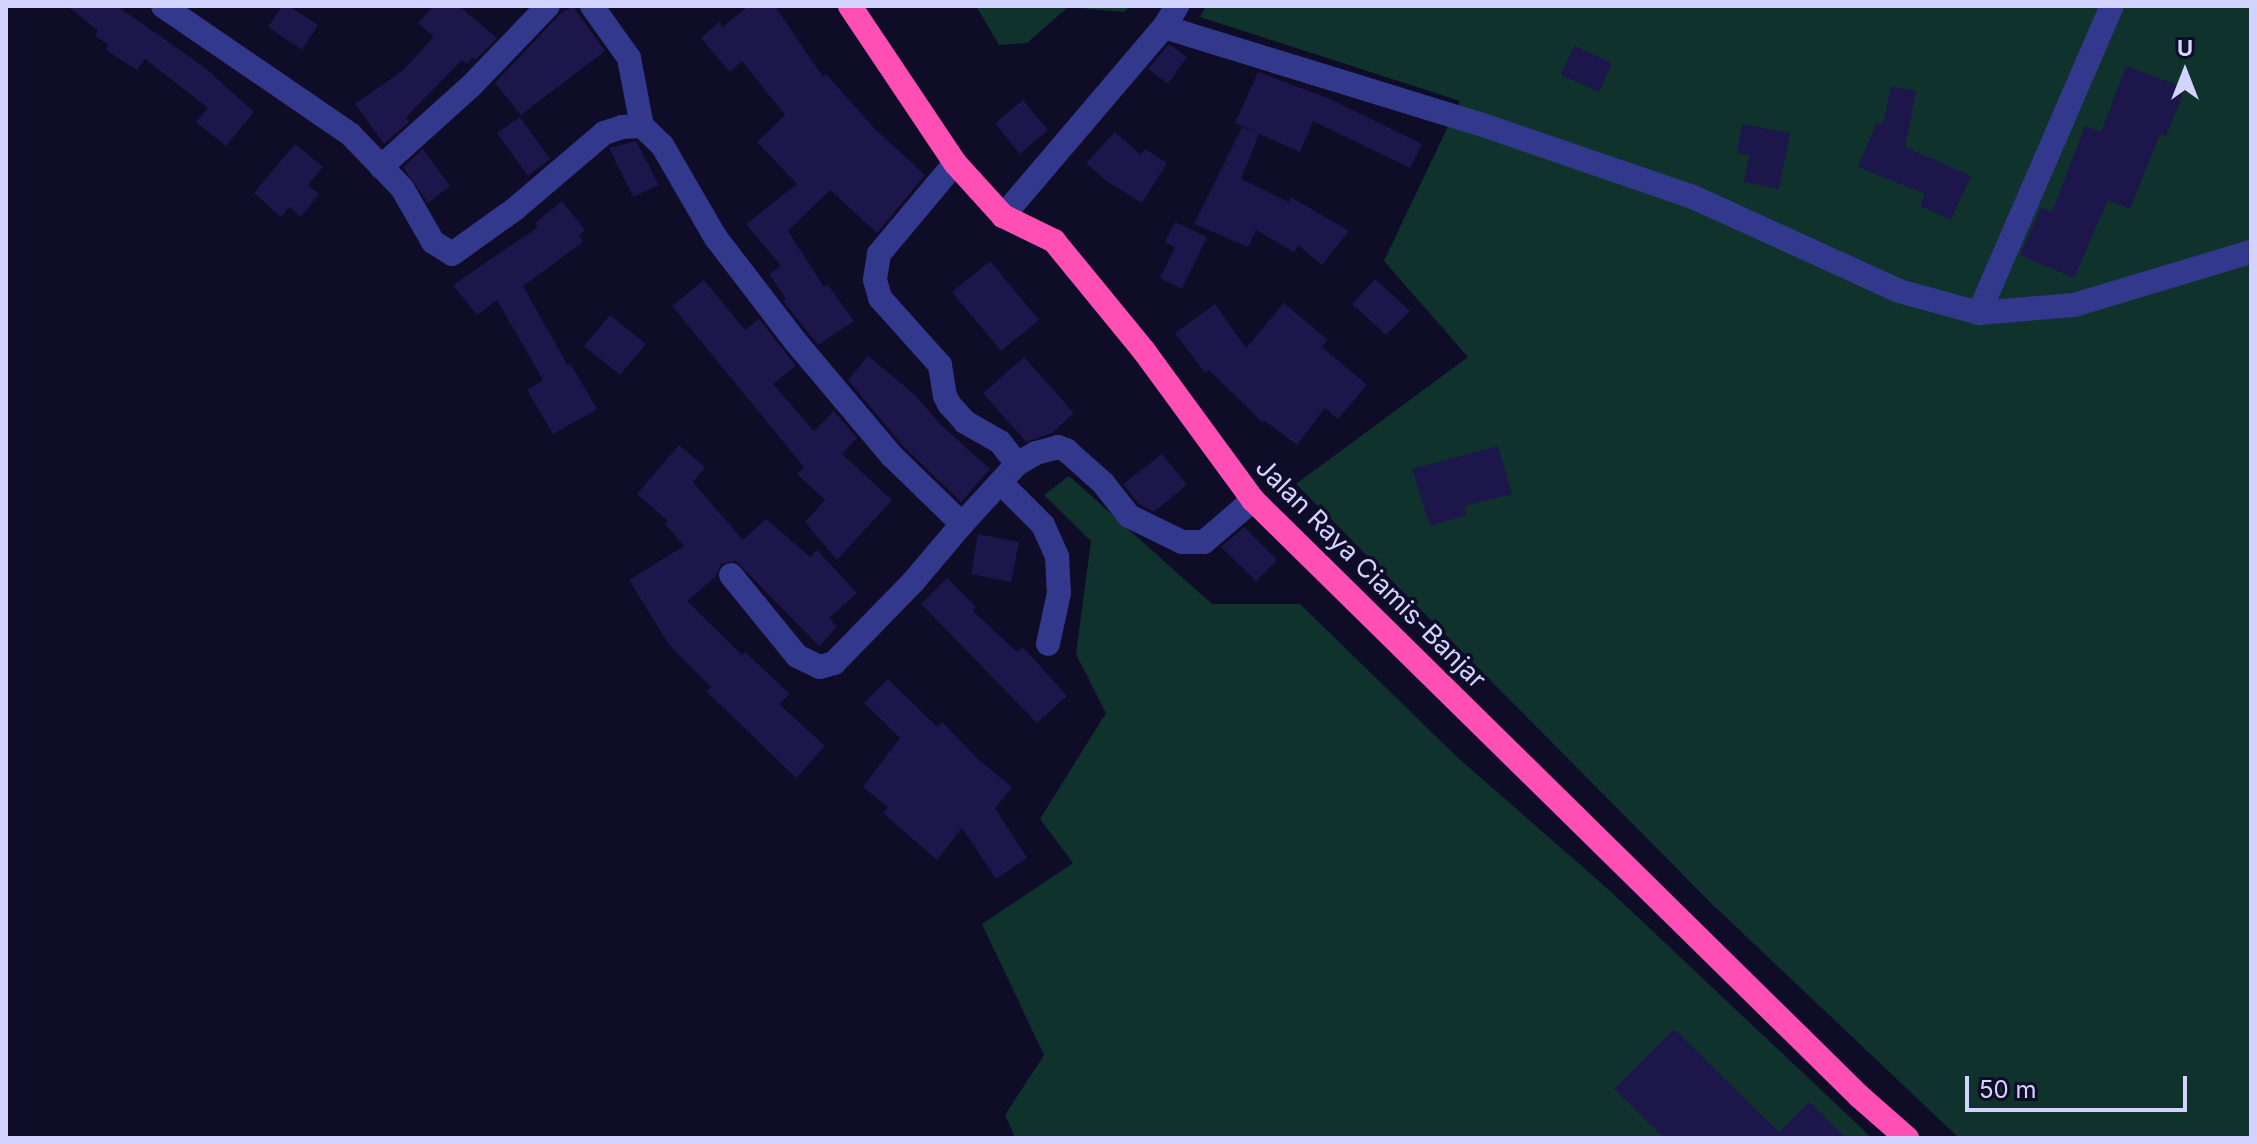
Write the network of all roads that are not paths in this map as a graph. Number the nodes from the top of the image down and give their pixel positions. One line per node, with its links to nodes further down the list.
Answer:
1 (163, 6): 9 (street)
2 (548, 6): 9 (street)
3 (592, 6): 7 (street)
4 (850, 6): 8 (highway, Jalan Raya Ciamis-Banjar)
5 (2112, 6): 12 (street)
6 (1171, 16): 10 (street); 12 (street)
7 (642, 126): 9 (street); 16 (street)
8 (955, 163): 10 (highway, Jalan Raya Ciamis-Banjar); 13 (street)
9 (381, 167)
10 (1003, 216): 15 (highway, Jalan Raya Ciamis-Banjar)
11 (2251, 252): 12 (street)
12 (1979, 313)
13 (1017, 464): 14 (street); 15 (street)
14 (1002, 484): 16 (street); 18 (street)
15 (1253, 500): 19 (highway, Jalan Raya Ciamis-Banjar)
16 (962, 524): 17 (street)
17 (731, 575)
18 (1048, 644)
19 (1907, 1138)

